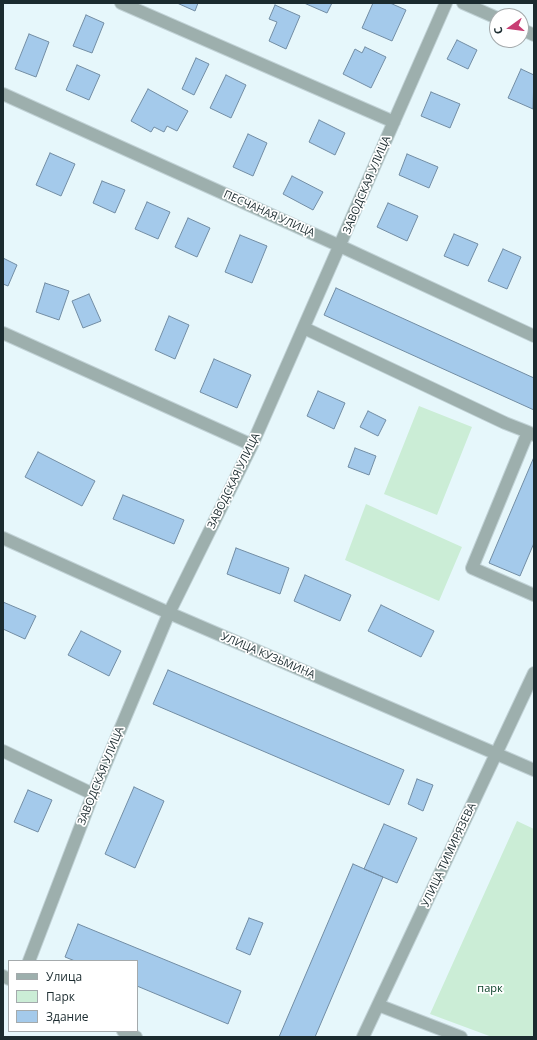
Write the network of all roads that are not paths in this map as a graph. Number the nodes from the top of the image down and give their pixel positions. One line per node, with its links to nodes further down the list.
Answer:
1 (121, 3): 6 (street)
2 (446, 3): 6 (street, ЗАВОДСКАЯ УЛИЦА)
3 (463, 3): 4 (street)
4 (489, 14)
5 (3, 94): 7 (street, ПЕСЧАНАЯ УЛИЦА)
6 (394, 122): 7 (street, ЗАВОДСКАЯ УЛИЦА)
7 (340, 246): 8 (street, ЗАВОДСКАЯ УЛИЦА); 10 (street, ПЕСЧАНАЯ УЛИЦА)
8 (304, 328): 11 (street); 12 (street, ЗАВОДСКАЯ УЛИЦА)
9 (3, 333): 12 (street)
10 (534, 336)
11 (531, 433): 14 (street)
12 (252, 445): 15 (street, ЗАВОДСКАЯ УЛИЦА)
13 (3, 538): 15 (street, УЛИЦА КУЗЬМИНА)
14 (534, 595)
15 (169, 614): 18 (street, УЛИЦА КУЗЬМИНА); 20 (street, ЗАВОДСКАЯ УЛИЦА)
16 (534, 673): 18 (street, УЛИЦА ТИМИРЯЗЕВА)
17 (3, 751): 20 (street)
18 (496, 754): 19 (street, УЛИЦА КУЗЬМИНА); 22 (street, УЛИЦА ТИМИРЯЗЕВА)
19 (534, 770)
20 (93, 794): 21 (street, ЗАВОДСКАЯ УЛИЦА)
21 (29, 960)
22 (378, 1005): 25 (street, УЛИЦА ТИМИРЯЗЕВА); 26 (street)
23 (125, 1032): 24 (street)
24 (136, 1037)
25 (363, 1037)
26 (460, 1037)

